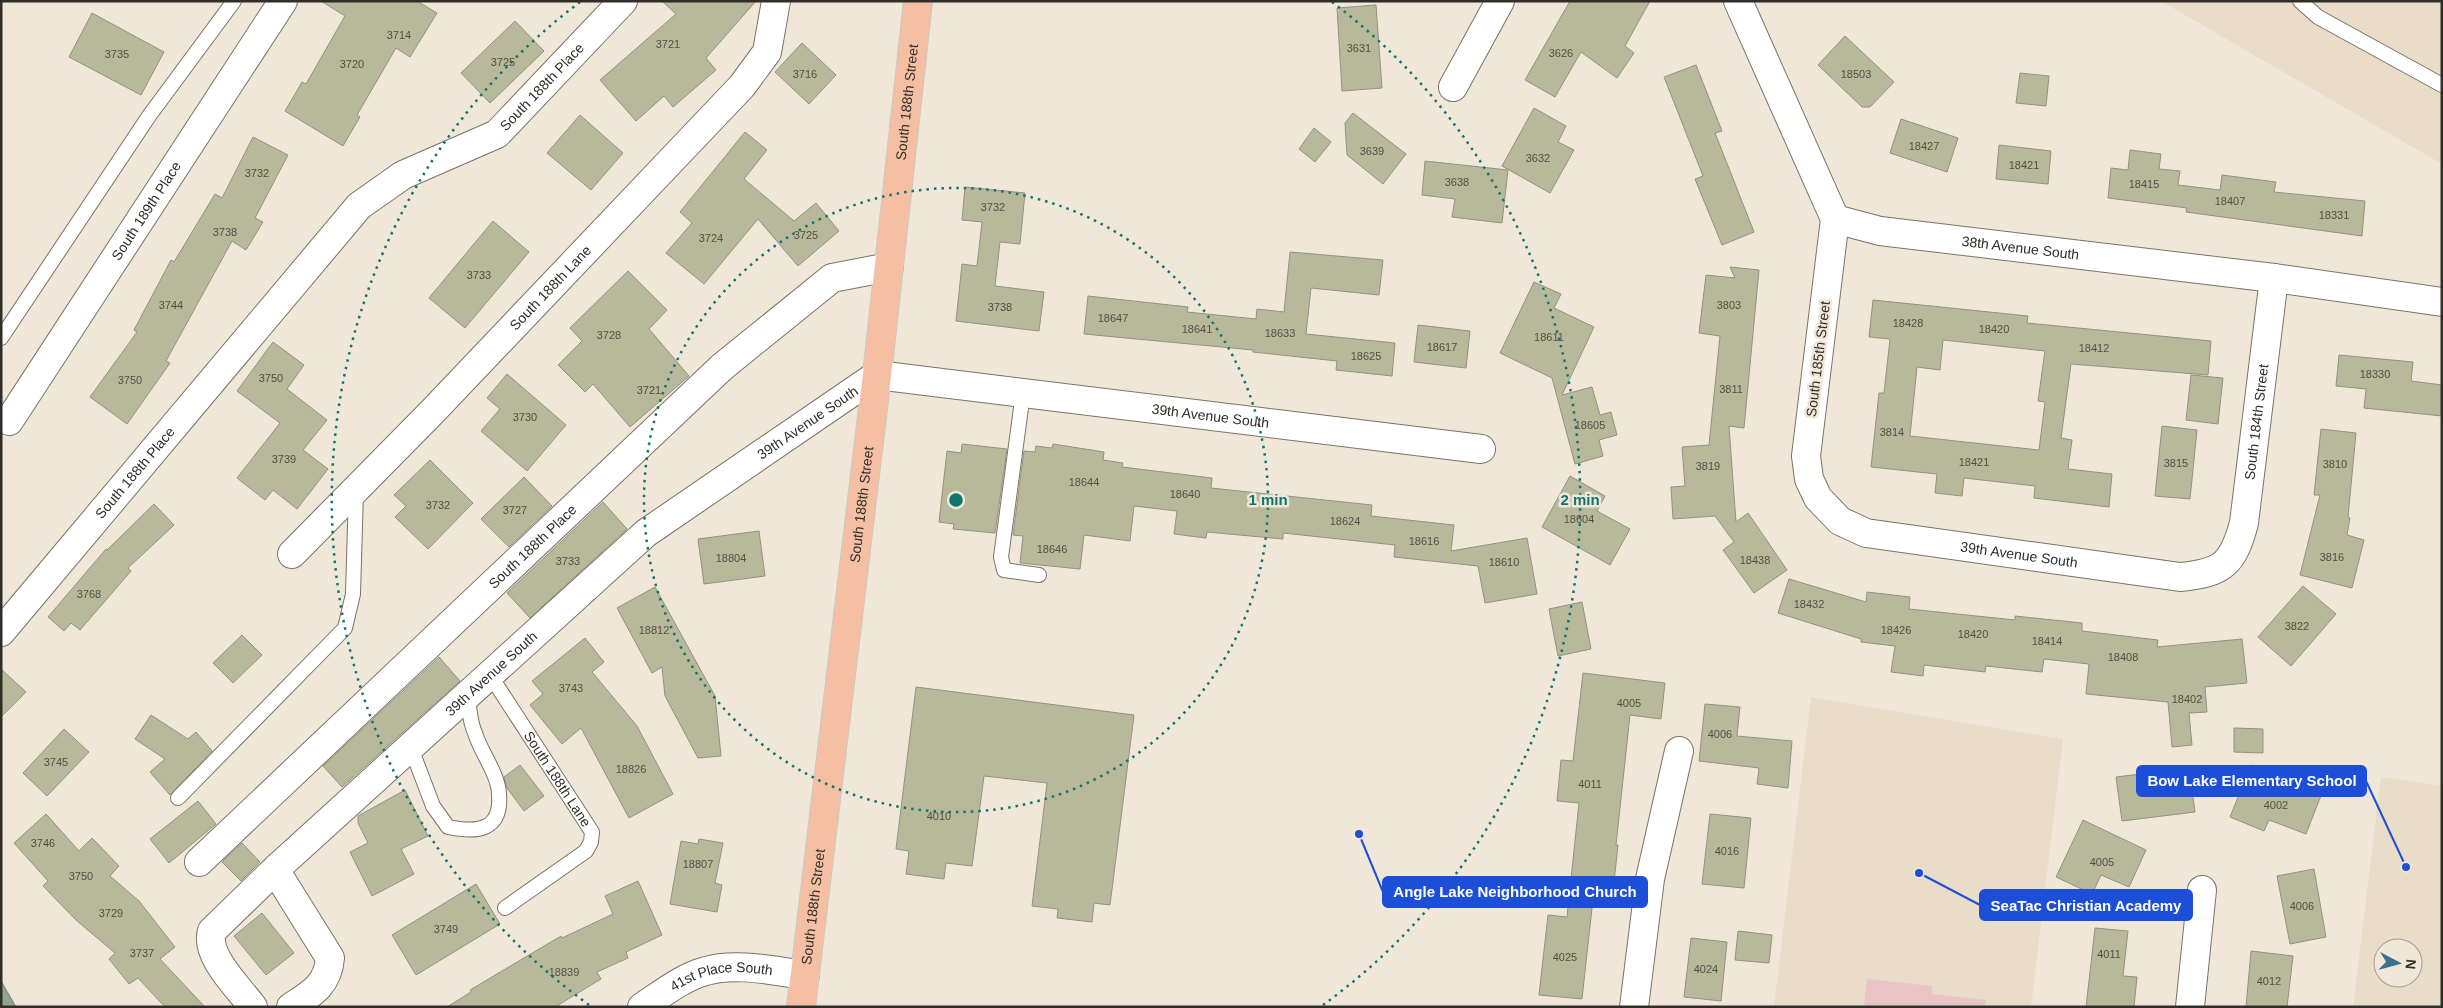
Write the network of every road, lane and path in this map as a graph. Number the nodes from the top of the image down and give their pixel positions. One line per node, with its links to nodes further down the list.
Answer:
1 (234, 1): 15 (lane)
2 (283, 1): 18 (street, South 189th Place)
3 (623, 1): 25 (street, South 188th Place)
4 (776, 1): 20 (street, South 188th Lane)
5 (918, 1): 12 (main road, South 188th Street)
6 (1500, 1): 10 (street)
7 (1738, 1): 11 (street)
8 (2300, 1): 9 (lane)
9 (2442, 85)
10 (1453, 87)
11 (1835, 218): 13 (street, 38th Avenue South); 21 (street, South 185th Street)
12 (888, 268): 16 (main road, South 188th Street); 31 (street, South 188th Place)
13 (2274, 278): 14 (street, 38th Avenue South); 23 (street, South 184th Street)
14 (2442, 302)
15 (1, 338)
16 (877, 375): 17 (street, 39th Avenue South); 26 (street, 39th Avenue South); 35 (main road, South 188th Street)
17 (1023, 393): 19 (street, 39th Avenue South); 24 (lane)
18 (9, 421)
19 (1481, 449)
20 (356, 488): 22 (street, South 188th Lane); 30 (lane)
21 (1818, 498): 23 (street, 39th Avenue South)
22 (292, 554)
23 (2227, 563)
24 (1039, 575)
25 (1, 632)
26 (490, 676): 27 (street, 39th Avenue South); 34 (lane, South 188th Lane)
27 (468, 695): 28 (street, 39th Avenue South); 28 (lane)
28 (411, 748): 32 (street, 39th Avenue South)
29 (1679, 751): 40 (street)
30 (178, 798)
31 (199, 862)
32 (278, 867): 36 (street, 39th Avenue South); 37 (street)
33 (2202, 890): 41 (street)
34 (505, 908)
35 (805, 975): 38 (street, 41st Place South); 39 (main road, South 188th Street)
36 (253, 1007)
37 (291, 1007)
38 (642, 1007)
39 (801, 1007)
40 (1634, 1007)
41 (2190, 1007)

